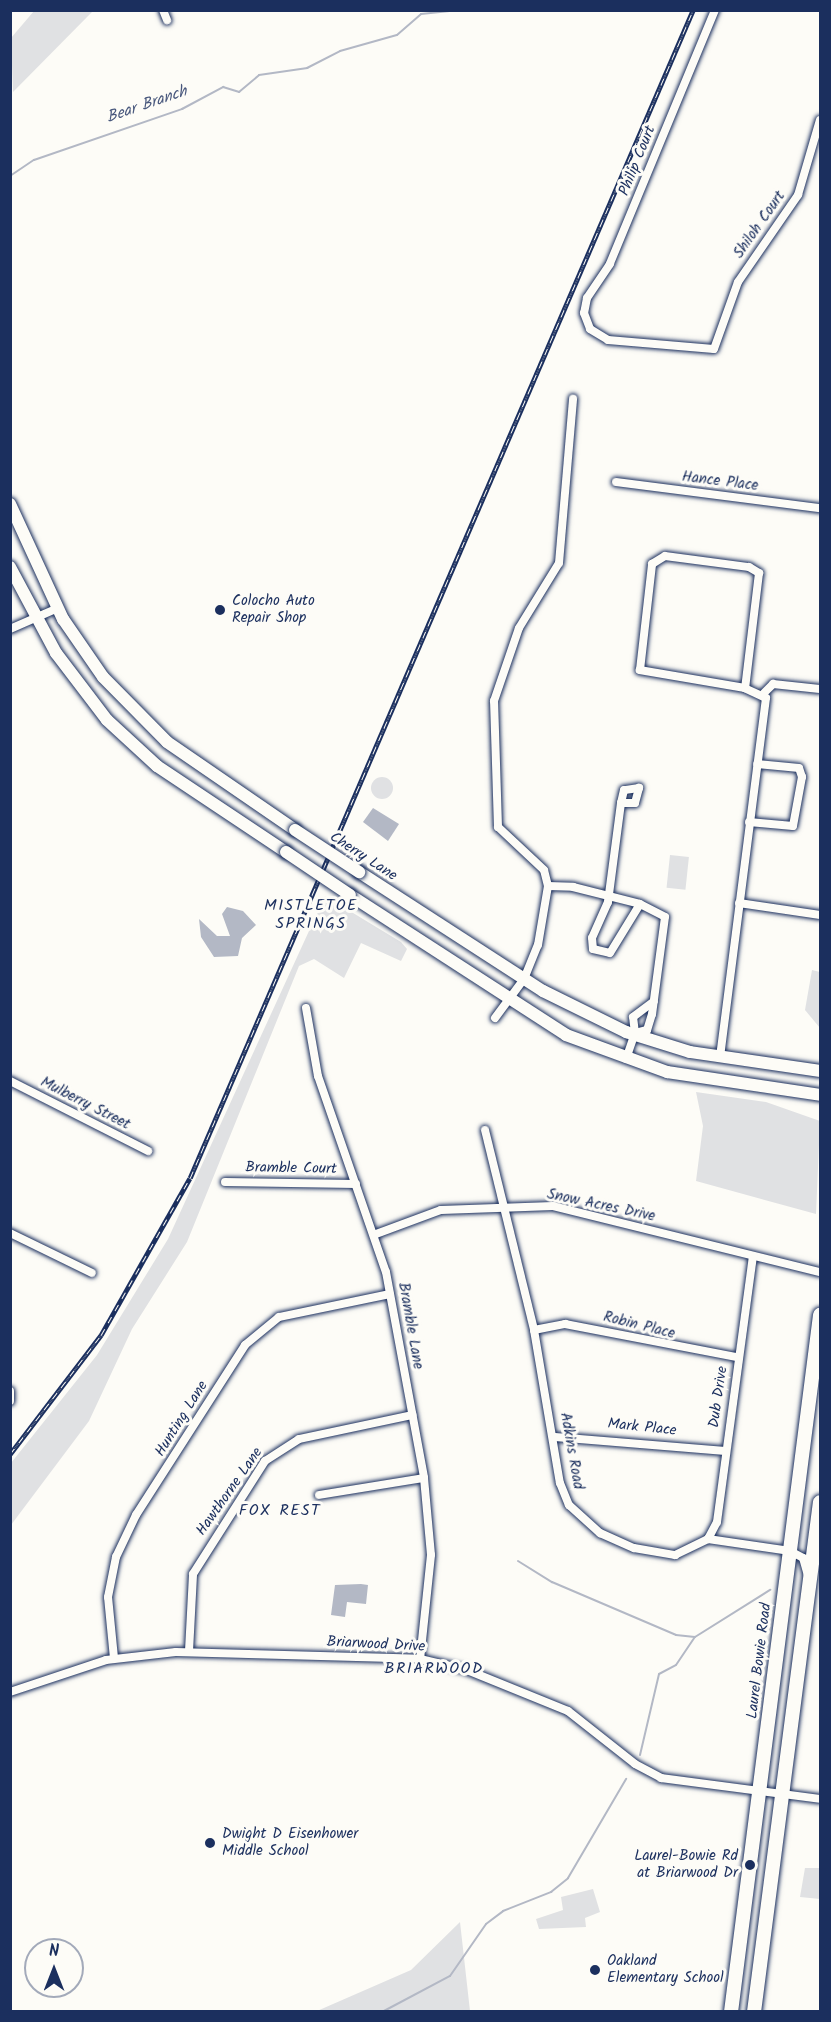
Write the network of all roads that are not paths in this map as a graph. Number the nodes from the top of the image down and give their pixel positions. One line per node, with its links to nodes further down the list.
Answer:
1 (163, 10): 3 (street)
2 (716, 10): 5 (street, Philip Court)
3 (167, 20)
4 (820, 120): 5 (street, Shiloh Court)
5 (718, 344)
6 (573, 399): 20 (street)
7 (616, 482): 9 (street, Hance Place)
8 (10, 504): 11 (main road, Cherry Lane)
9 (820, 508)
10 (10, 567): 12 (main road)
11 (58, 608): 12 (street); 25 (main road, Cherry Lane, bridge)
12 (36, 618): 13 (street); 26 (main road, bridge)
13 (10, 629)
14 (745, 688): 14 (street); 16 (street)
15 (820, 689): 16 (street)
16 (764, 693): 17 (street)
17 (757, 764): 19 (street); 19 (street)
18 (621, 803): 21 (street)
19 (749, 822): 22 (street)
20 (548, 886): 21 (street); 25 (street)
21 (609, 896): 23 (street); 23 (street)
22 (739, 903): 24 (street); 31 (street)
23 (640, 904): 27 (street)
24 (820, 915)
25 (524, 979): 26 (street); 30 (main road, Cherry Lane)
26 (509, 1000): 29 (street); 32 (main road)
27 (654, 1001): 30 (street); 30 (street)
28 (306, 1008): 39 (street, Bramble Lane)
29 (495, 1018)
30 (635, 1034): 31 (main road, Cherry Lane); 32 (street)
31 (720, 1057): 33 (main road, Cherry Lane)
32 (626, 1059): 35 (main road)
33 (820, 1071)
34 (10, 1081): 37 (street, Mulberry Street)
35 (820, 1095)
36 (485, 1130): 40 (street, Adkins Road)
37 (148, 1151)
38 (225, 1182): 39 (street, Bramble Court)
39 (356, 1184): 42 (street, Bramble Lane)
40 (502, 1207): 42 (street, Snow Acres Drive); 43 (street, Snow Acres Drive); 48 (street, Adkins Road)
41 (10, 1233): 45 (street)
42 (376, 1234): 46 (street, Bramble Lane)
43 (753, 1256): 44 (street, Snow Acres Drive); 49 (street, Dub Drive)
44 (820, 1272)
45 (92, 1273)
46 (390, 1294): 50 (street, Bramble Lane); 60 (street, Hunting Lane)
47 (820, 1315): 57 (main road, Laurel Bowie Road)
48 (534, 1330): 49 (street, Robin Place); 51 (street, Adkins Road)
49 (738, 1357): 52 (street, Dub Drive)
50 (412, 1415): 53 (street, Bramble Lane); 59 (street, Hawthorne Lane)
51 (555, 1437): 52 (street, Mark Place); 56 (street, Adkins Road)
52 (725, 1451): 56 (street, Dub Drive)
53 (424, 1478): 54 (street); 61 (street, Bramble Lane)
54 (319, 1495)
55 (820, 1502): 58 (main road)
56 (708, 1539): 57 (street)
57 (790, 1551): 58 (street); 63 (main road, Laurel Bowie Road)
58 (810, 1581): 64 (main road)
59 (189, 1651): 60 (street, Briarwood Drive); 61 (street, Briarwood Drive)
60 (114, 1658): 62 (street, Briarwood Drive)
61 (420, 1659): 63 (street, Briarwood Drive)
62 (10, 1692)
63 (759, 1792): 64 (street, Briarwood Drive); 66 (main road, Laurel Bowie Road)
64 (782, 1795): 65 (street, Briarwood Drive); 67 (main road)
65 (820, 1799)
66 (731, 2012)
67 (754, 2012)

